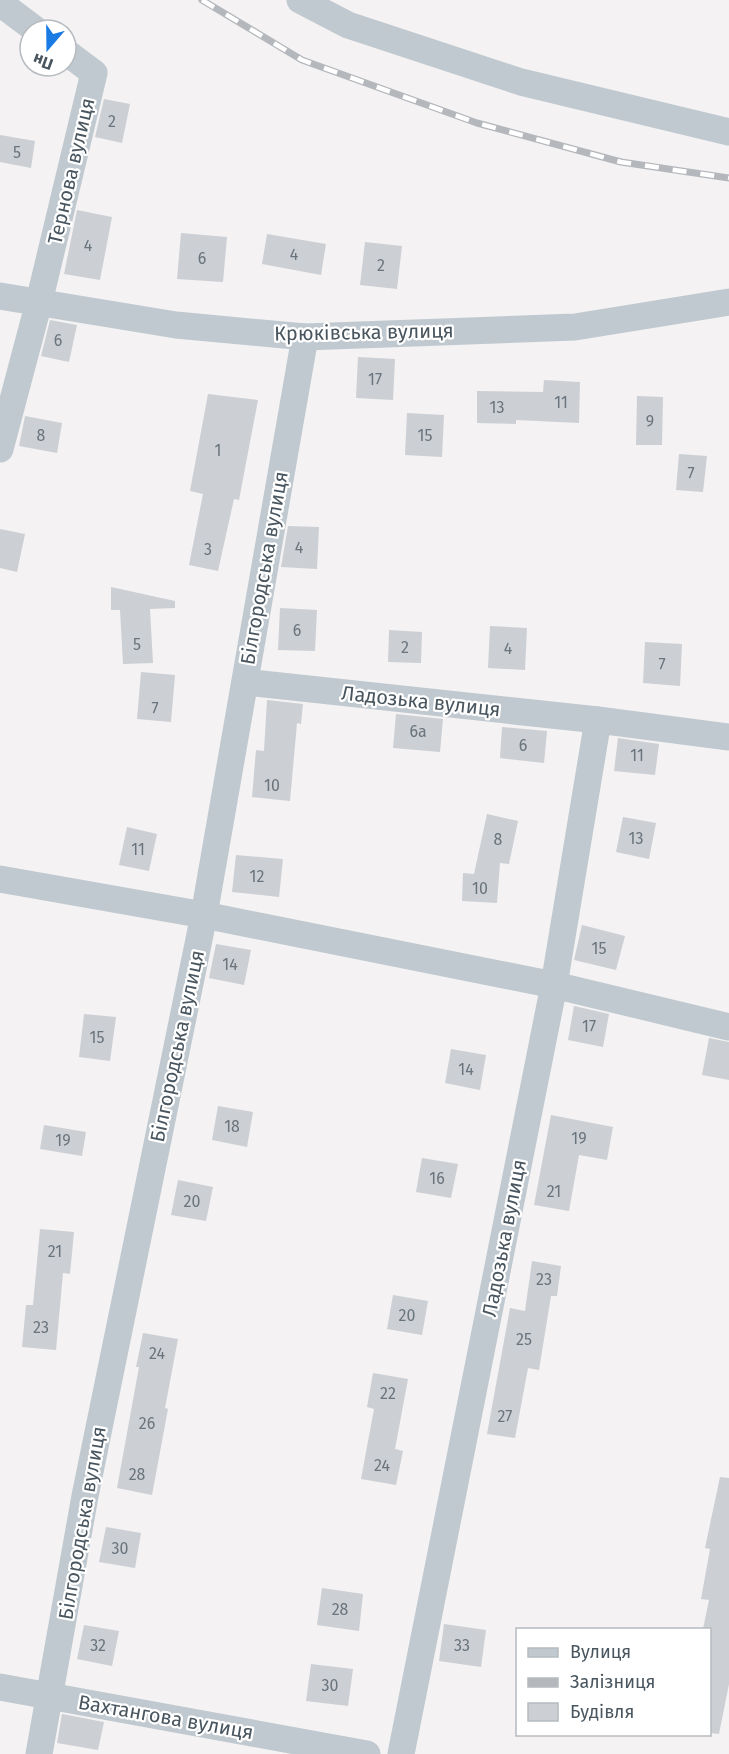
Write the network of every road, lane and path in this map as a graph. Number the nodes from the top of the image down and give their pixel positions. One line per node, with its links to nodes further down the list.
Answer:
1 (300, 0): 5 (street)
2 (0, 3): 3 (street)
3 (20, 18)
4 (78, 61): 7 (street, Тернова вулиця)
5 (729, 132)
6 (0, 296): 7 (street, Крюківська вулиця)
7 (39, 302): 9 (street, Крюківська вулиця); 10 (street)
8 (729, 302): 9 (street, Крюківська вулиця)
9 (305, 337): 11 (street, Білгородська вулиця)
10 (0, 449)
11 (245, 682): 12 (street, Ладозька вулиця); 15 (street, Білгородська вулиця)
12 (598, 720): 13 (street, Ладозька вулиця); 16 (street, Ладозька вулиця)
13 (729, 737)
14 (0, 879): 15 (street)
15 (204, 915): 16 (street); 19 (street, Білгородська вулиця)
16 (554, 985): 17 (street); 22 (street, Ладозька вулиця)
17 (729, 1027)
18 (0, 1687): 19 (street, Вахтангова вулиця)
19 (50, 1696): 20 (street, Білгородська вулиця); 21 (street, Вахтангова вулиця)
20 (39, 1754)
21 (367, 1754)
22 (401, 1754)

